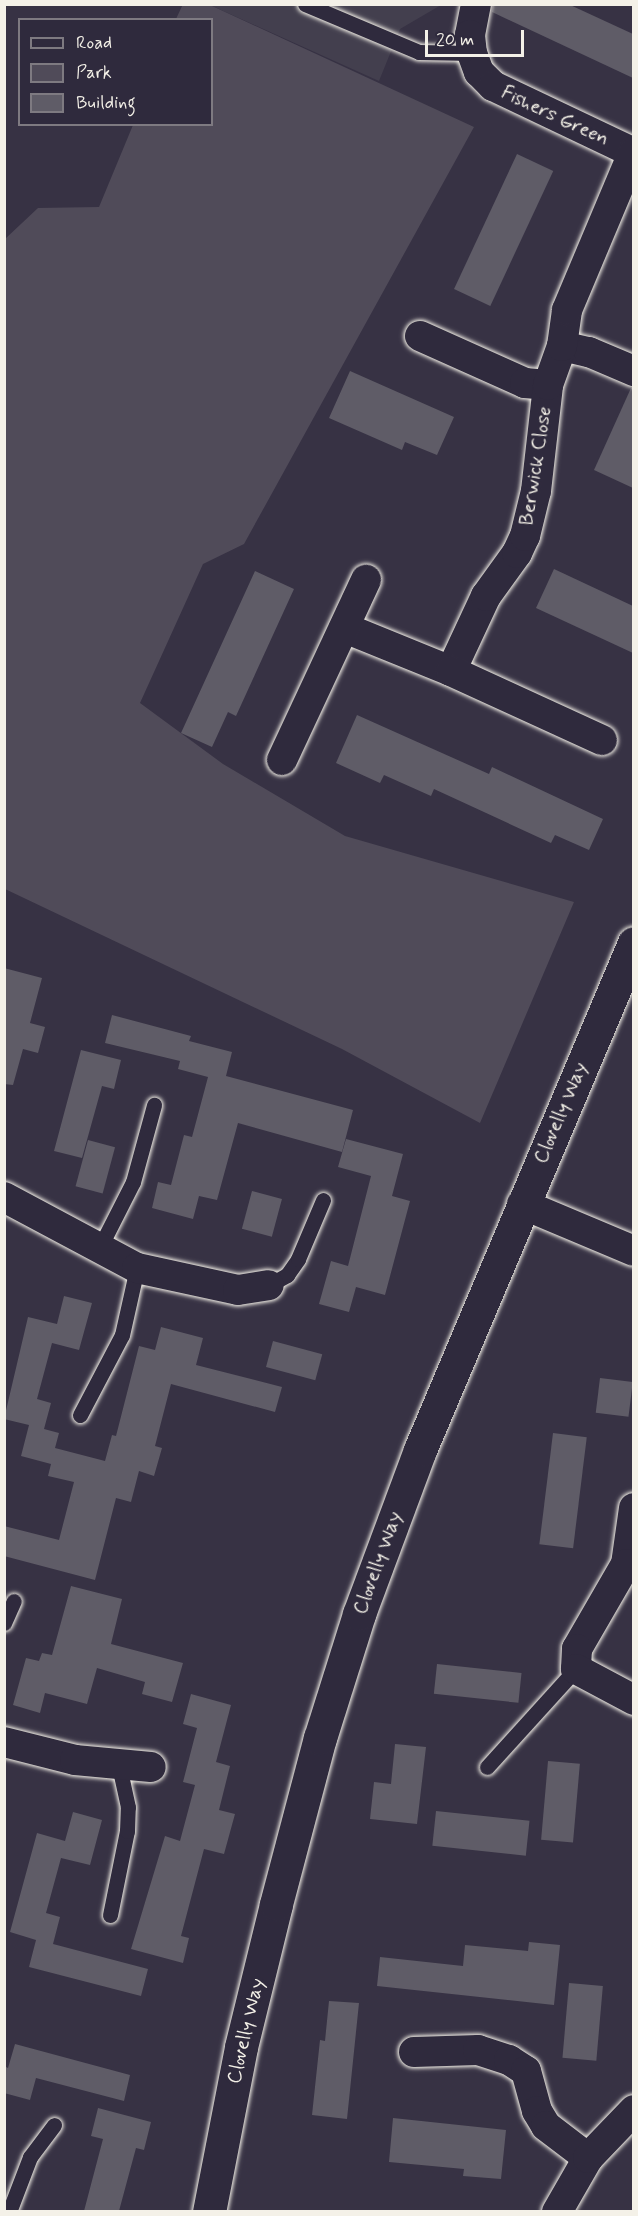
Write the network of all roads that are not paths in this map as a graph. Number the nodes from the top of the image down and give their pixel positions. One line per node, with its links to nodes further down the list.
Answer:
1 (305, 4): 3 (lane)
2 (476, 4): 4 (street, Fishers Green)
3 (335, 10): 4 (lane)
4 (472, 53): 5 (street, Fishers Green)
5 (633, 153): 7 (street, Berwick Close)
6 (420, 336): 9 (street, Berwick Close)
7 (562, 346): 8 (street); 9 (street, Berwick Close)
8 (633, 371)
9 (548, 385): 12 (street, Berwick Close)
10 (366, 579): 11 (street)
11 (345, 628): 12 (street); 14 (street)
12 (451, 671): 13 (street)
13 (602, 740)
14 (282, 759)
15 (633, 944): 19 (street, Clovelly Way)
16 (154, 1105): 20 (lane)
17 (4, 1197): 20 (street)
18 (323, 1200): 23 (lane)
19 (522, 1204): 21 (street); 40 (street, Clovelly Way)
20 (100, 1247): 22 (street)
21 (633, 1251)
22 (137, 1268): 23 (street); 24 (lane)
23 (269, 1284)
24 (80, 1415)
25 (633, 1508): 28 (street)
26 (14, 1601): 27 (lane)
27 (4, 1623)
28 (576, 1669): 29 (street); 33 (lane)
29 (633, 1700)
30 (4, 1742): 31 (street)
31 (119, 1766): 32 (street); 34 (lane)
32 (151, 1767)
33 (487, 1767)
34 (110, 1915)
35 (414, 2052): 38 (street)
36 (633, 2110): 38 (street)
37 (54, 2125): 39 (lane)
38 (588, 2158): 41 (street)
39 (9, 2211)
40 (209, 2211)
41 (557, 2211)

